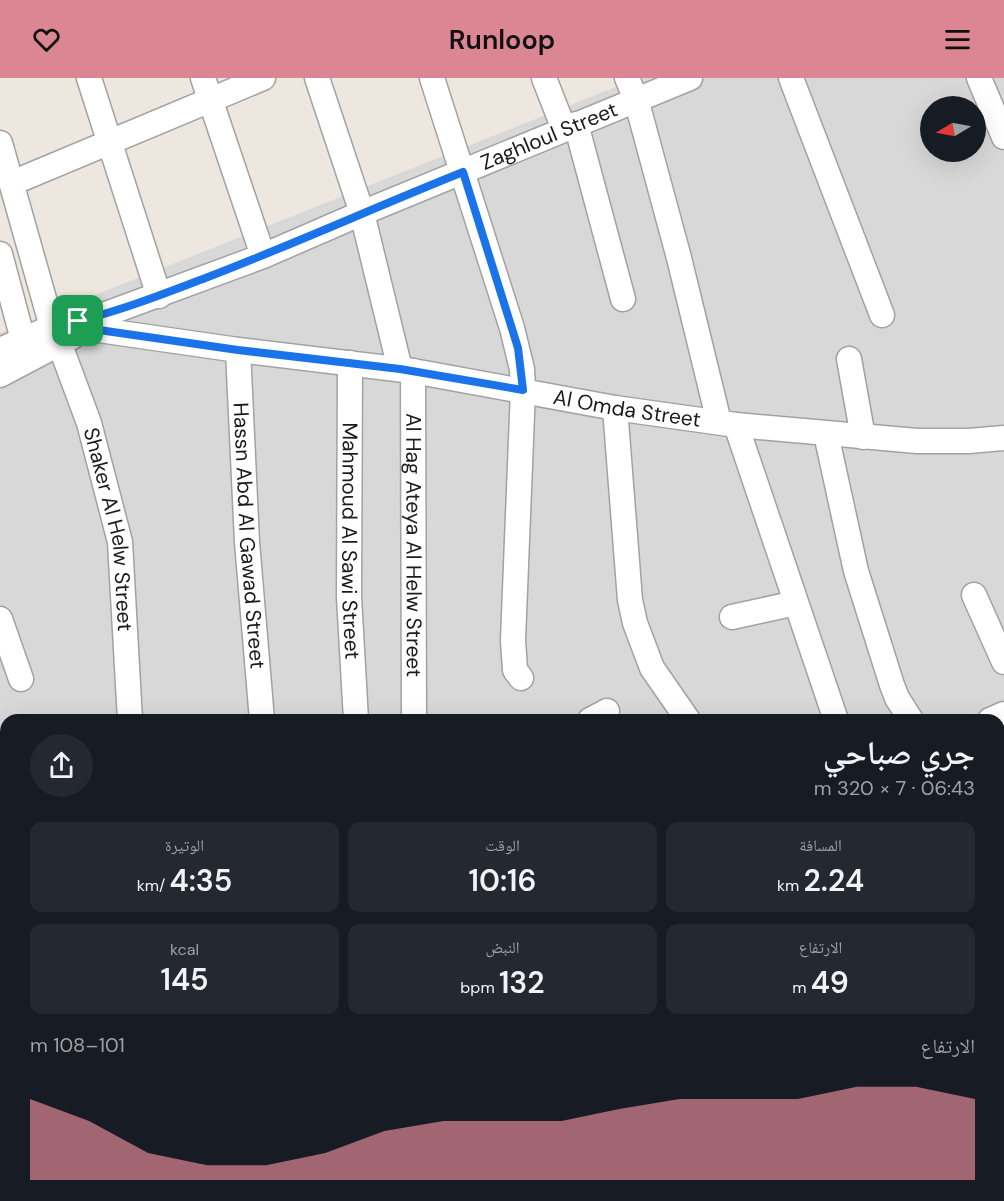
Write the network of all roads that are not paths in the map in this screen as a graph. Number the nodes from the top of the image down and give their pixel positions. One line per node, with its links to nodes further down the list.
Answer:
1 (88, 78): 14 (street)
2 (263, 78): 9 (street)
3 (317, 78): 17 (street, Al Hag Ateya Al Helw Street)
4 (432, 78): 15 (street)
5 (544, 78): 11 (street)
6 (690, 78): 10 (street, Zaghloul Street)
7 (791, 78): 22 (street)
8 (979, 78): 12 (street)
9 (207, 89): 14 (street); 19 (street)
10 (632, 89): 11 (street, Zaghloul Street); 34 (street)
11 (570, 127): 15 (street, Zaghloul Street); 21 (street)
12 (1004, 137)
13 (0, 142): 16 (street, Shaker Al Helw Street)
14 (110, 142): 16 (street); 20 (street)
15 (463, 172): 17 (street, Zaghloul Street); 32 (street)
16 (12, 183): 24 (street, Shaker Al Helw Street)
17 (362, 213): 19 (street, Zaghloul Street); 30 (street, Al Hag Ateya Al Helw Street)
18 (0, 254): 25 (street)
19 (263, 256): 20 (street, Zaghloul Street)
20 (159, 296): 23 (street, Zaghloul Street)
21 (623, 299)
22 (882, 315)
23 (82, 325): 24 (street, Zaghloul Street); 27 (street, Al Omda Street)
24 (56, 336): 25 (street, Zaghloul Street); 31 (street, Zaghloul Street); 45 (street, Shaker Al Helw Street)
25 (23, 340): 26 (street, Zaghloul Street)
26 (0, 350)
27 (238, 350): 29 (street, Al Omda Street); 46 (street, Hassn Abd Al Gawad Street)
28 (849, 359): 36 (street)
29 (350, 363): 30 (street, Al Omda Street); 47 (street, Mahmoud Al Sawi Street)
30 (407, 370): 32 (street, Al Omda Street); 48 (street, Al Hag Ateya Al Helw Street)
31 (0, 375)
32 (523, 390): 33 (street, Al Omda Street); 43 (street)
33 (615, 408): 34 (street, Al Omda Street); 49 (street)
34 (728, 424): 35 (street, Al Omda Street); 39 (street)
35 (826, 434): 36 (street, Al Omda Street); 51 (street)
36 (863, 437): 37 (street, Al Omda Street)
37 (1004, 438)
38 (974, 595): 42 (street)
39 (796, 603): 40 (street); 50 (street)
40 (732, 617)
41 (0, 619): 44 (street)
42 (1004, 662)
43 (520, 678)
44 (21, 679)
45 (130, 714)
46 (261, 714)
47 (356, 714)
48 (414, 714)
49 (684, 714)
50 (834, 714)
51 (906, 714)

